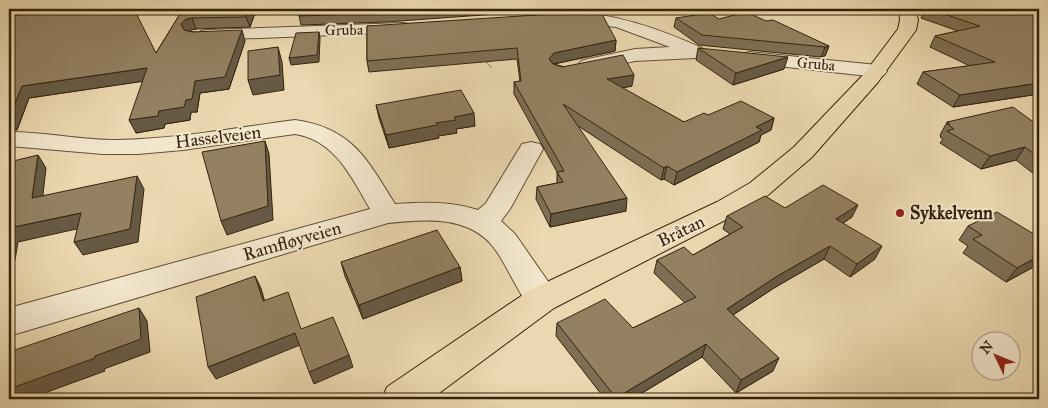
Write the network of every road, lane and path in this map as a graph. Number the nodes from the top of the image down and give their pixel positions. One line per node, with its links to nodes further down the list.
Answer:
1 (907, 9): 9 (main road, Bråtan)
2 (552, 17): 5 (street, Gruba)
3 (420, 26): 4 (street, Gruba)
4 (196, 36)
5 (712, 54): 8 (street, Gruba); 9 (street, Gruba)
6 (481, 56): 7 (path)
7 (491, 67)
8 (573, 68)
9 (877, 70): 14 (main road, Bråtan)
10 (9, 139): 12 (street, Hasselveien)
11 (532, 149): 13 (street)
12 (387, 214): 13 (street, Ramfløyveien); 15 (street, Ramfløyveien)
13 (483, 222): 14 (street, Ramfløyveien)
14 (542, 299): 16 (main road, Bråtan)
15 (9, 322)
16 (401, 399)

